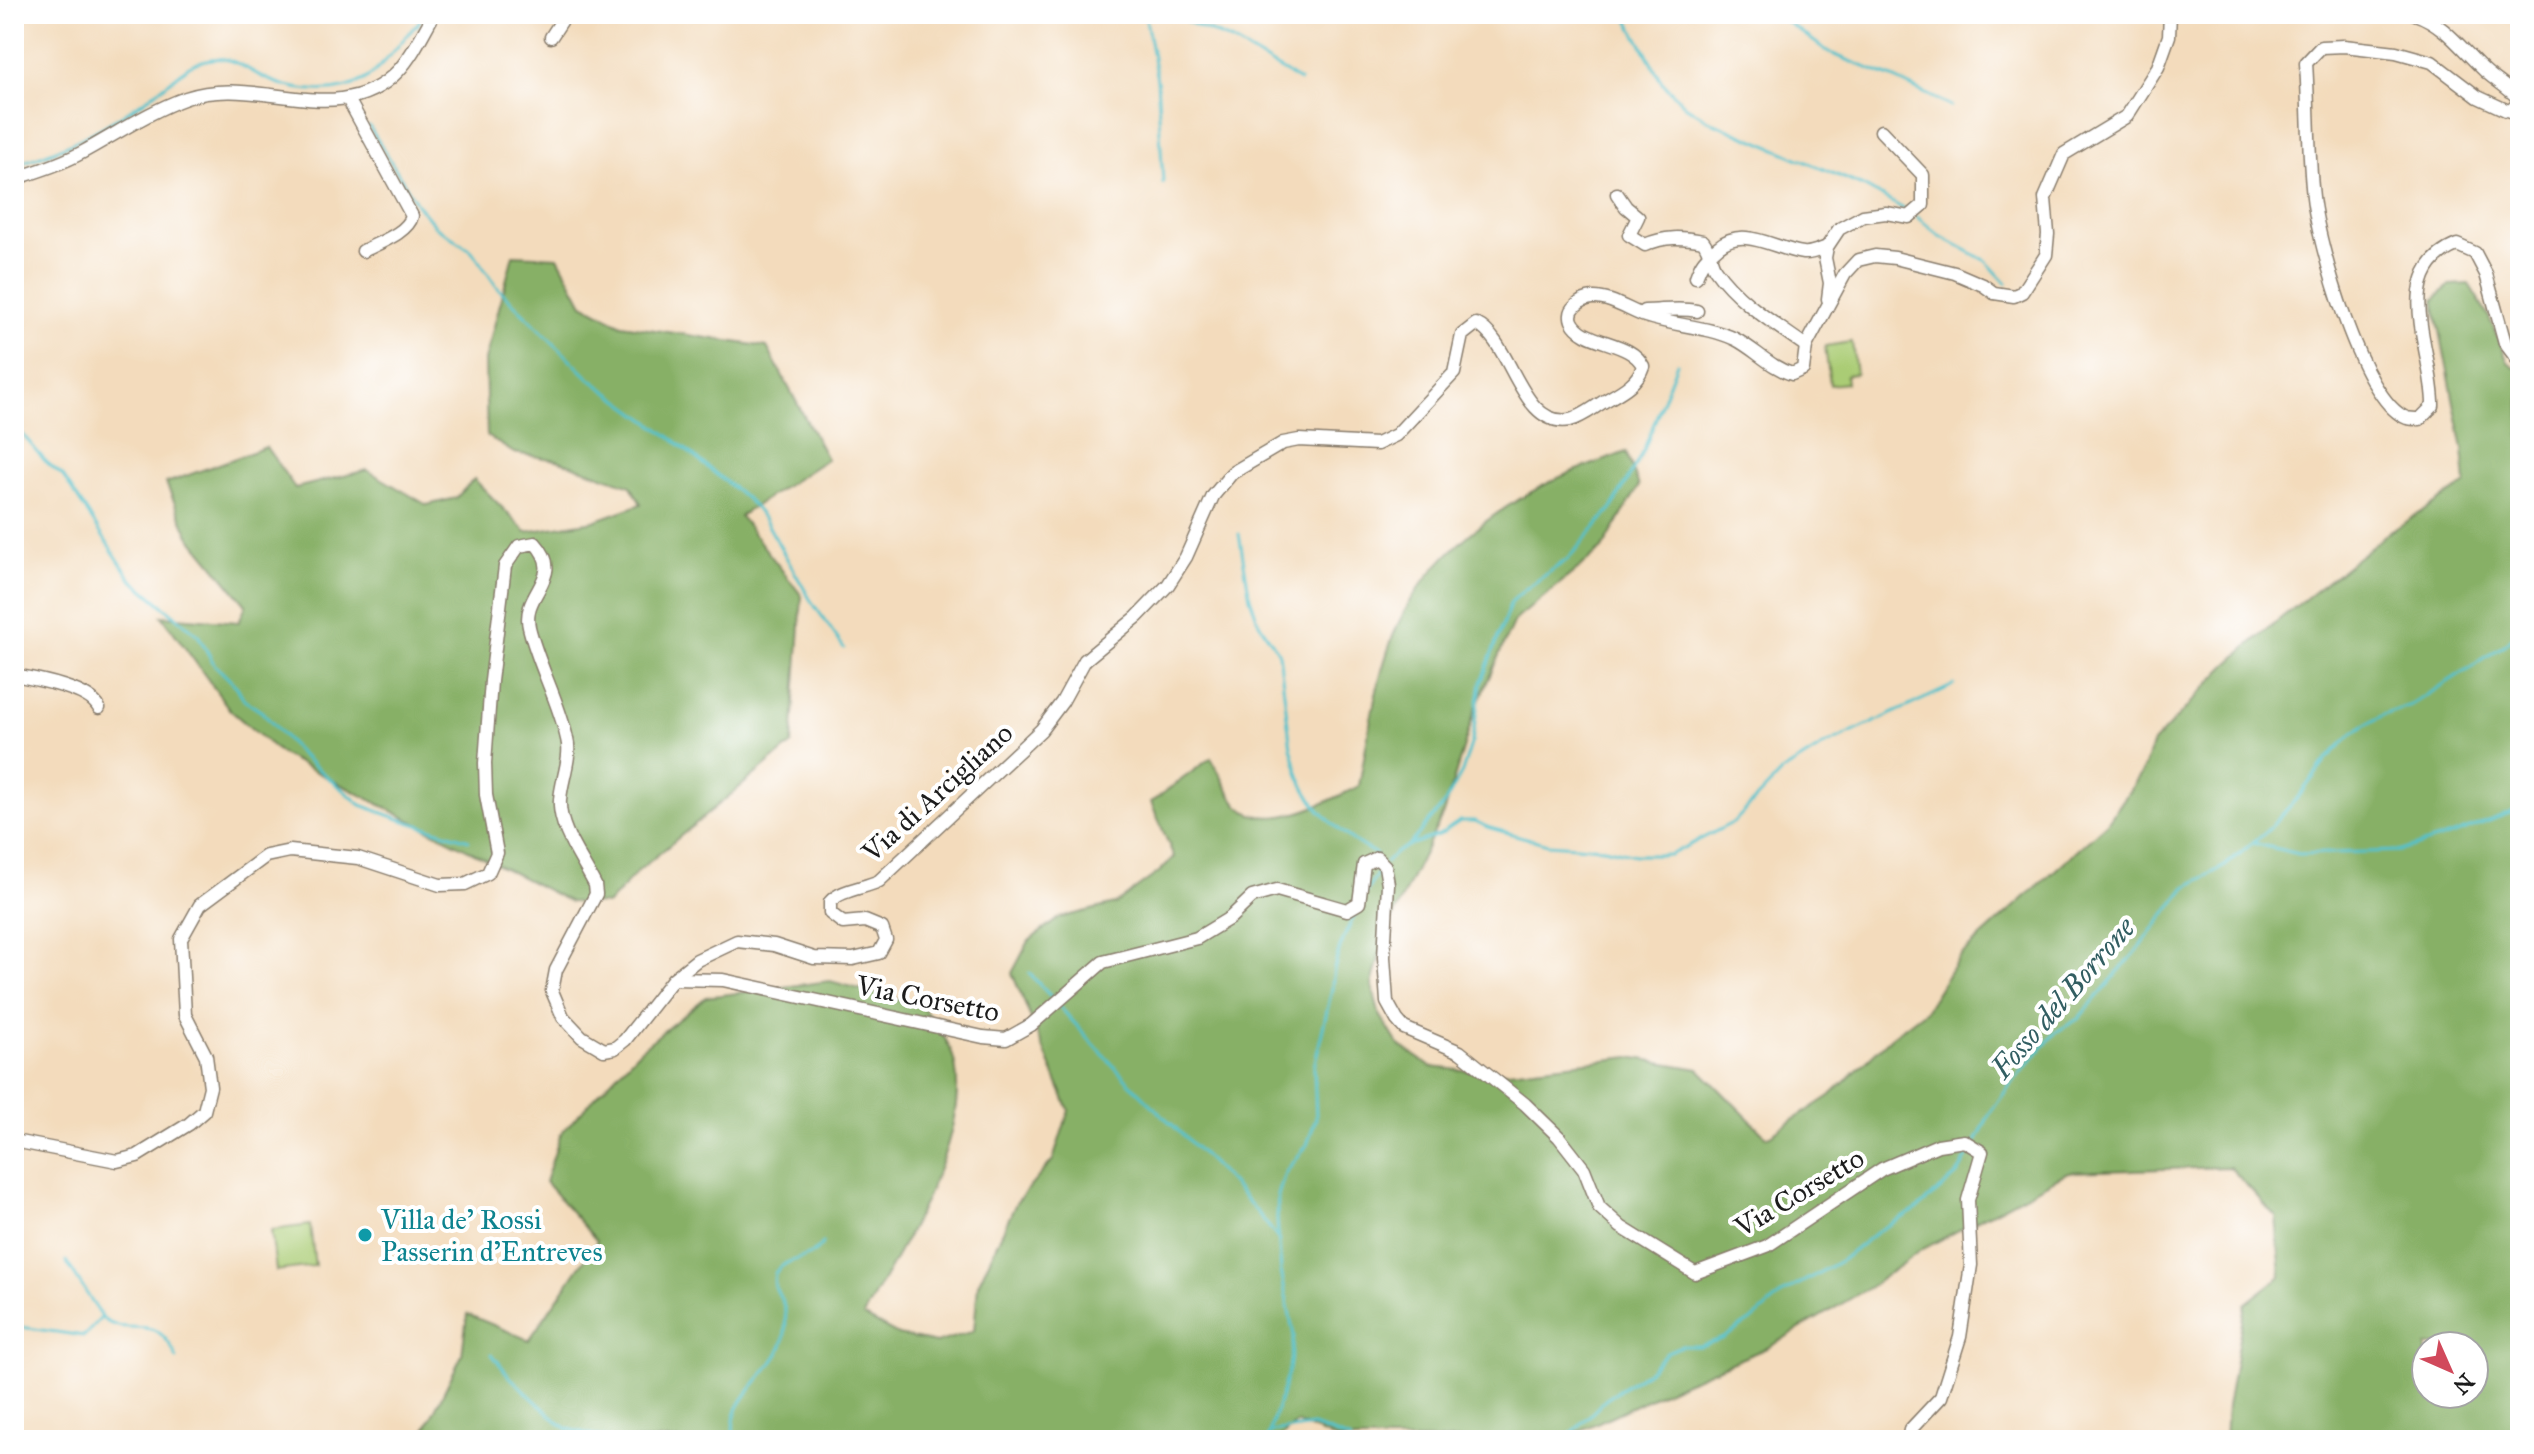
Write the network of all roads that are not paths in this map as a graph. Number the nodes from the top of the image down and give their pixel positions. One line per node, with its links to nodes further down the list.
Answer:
1 (434, 14): 6 (street)
2 (2170, 14): 15 (street)
3 (2415, 14): 7 (street)
4 (561, 16): 5 (street)
5 (551, 37)
6 (348, 99): 9 (street); 12 (street)
7 (2520, 101): 19 (street)
8 (1881, 131): 11 (street)
9 (14, 179)
10 (1617, 194): 13 (street)
11 (1827, 247): 13 (street); 15 (street)
12 (363, 251)
13 (1712, 253): 14 (street); 18 (street)
14 (1696, 277)
15 (1826, 310): 18 (street)
16 (1633, 311): 17 (street); 18 (street, Via di Arcigliano); 22 (street, Via di Arcigliano)
17 (1697, 311)
18 (1806, 346)
19 (2520, 363)
20 (14, 675): 21 (street)
21 (99, 708)
22 (673, 979): 23 (street, Via di Arcigliano); 24 (street, Via Corsetto)
23 (14, 1141)
24 (1908, 1440)

